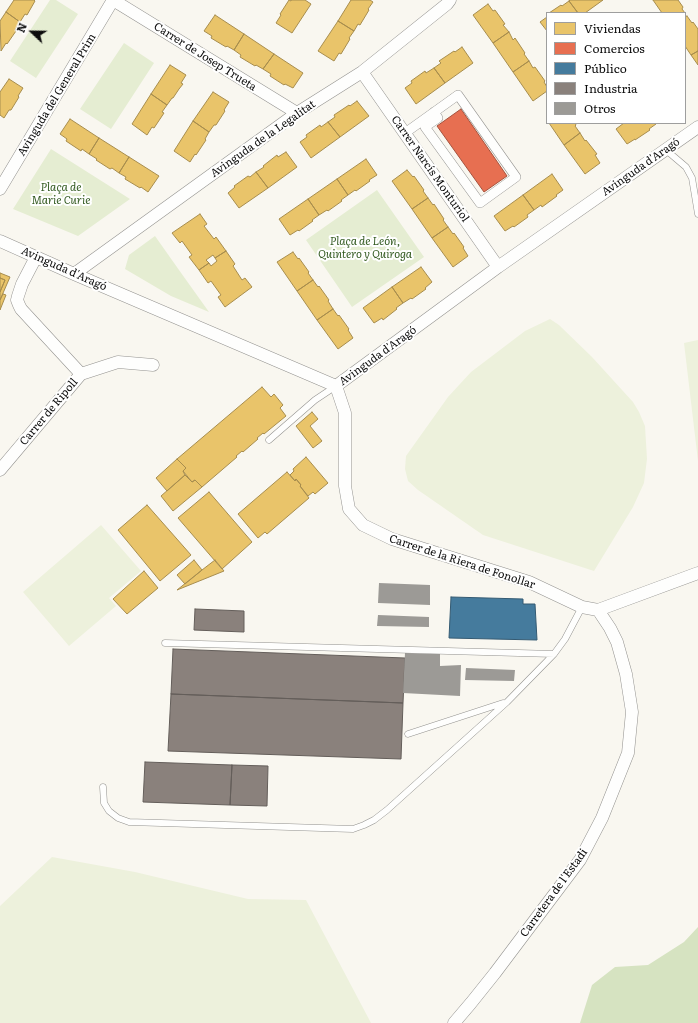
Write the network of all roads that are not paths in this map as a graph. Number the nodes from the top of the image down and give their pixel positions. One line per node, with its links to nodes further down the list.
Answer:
1 (114, 0): 5 (street, Carrer de Josep Trueta); 9 (street, Avinguda del General Prim)
2 (450, 0): 3 (street, Avinguda de la Legalitat)
3 (362, 72): 5 (street, Avinguda de la Legalitat); 7 (street, Carrer Narcís Monturiol)
4 (434, 112): 4 (street); 7 (street)
5 (297, 113): 14 (street, Avinguda de la Legalitat)
6 (698, 127): 8 (street, Avinguda d'Aragó)
7 (404, 133): 13 (street, Carrer Narcís Monturiol)
8 (666, 150): 10 (lane); 13 (street, Avinguda d'Aragó)
9 (0, 189)
10 (698, 214)
11 (0, 242): 12 (street, Avinguda d'Aragó)
12 (36, 257): 14 (street, Avinguda d'Aragó); 16 (street)
13 (498, 267): 17 (street, Avinguda d'Aragó)
14 (74, 274): 17 (street, Avinguda d'Aragó)
15 (153, 365): 16 (street, Carrer de Ripoll)
16 (81, 374): 19 (street, Carrer de Ripoll)
17 (336, 386): 18 (lane); 21 (street, Carrer de la Riera de Fonollar)
18 (268, 440)
19 (0, 470)
20 (698, 573): 22 (street)
21 (582, 607): 22 (street, Carrer de la Riera de Fonollar); 24 (lane)
22 (598, 610): 28 (street, Carretera de l'Estadi)
23 (166, 642): 24 (lane)
24 (554, 654): 25 (lane)
25 (507, 702): 26 (lane); 27 (lane)
26 (408, 734)
27 (102, 787)
28 (454, 1023)

